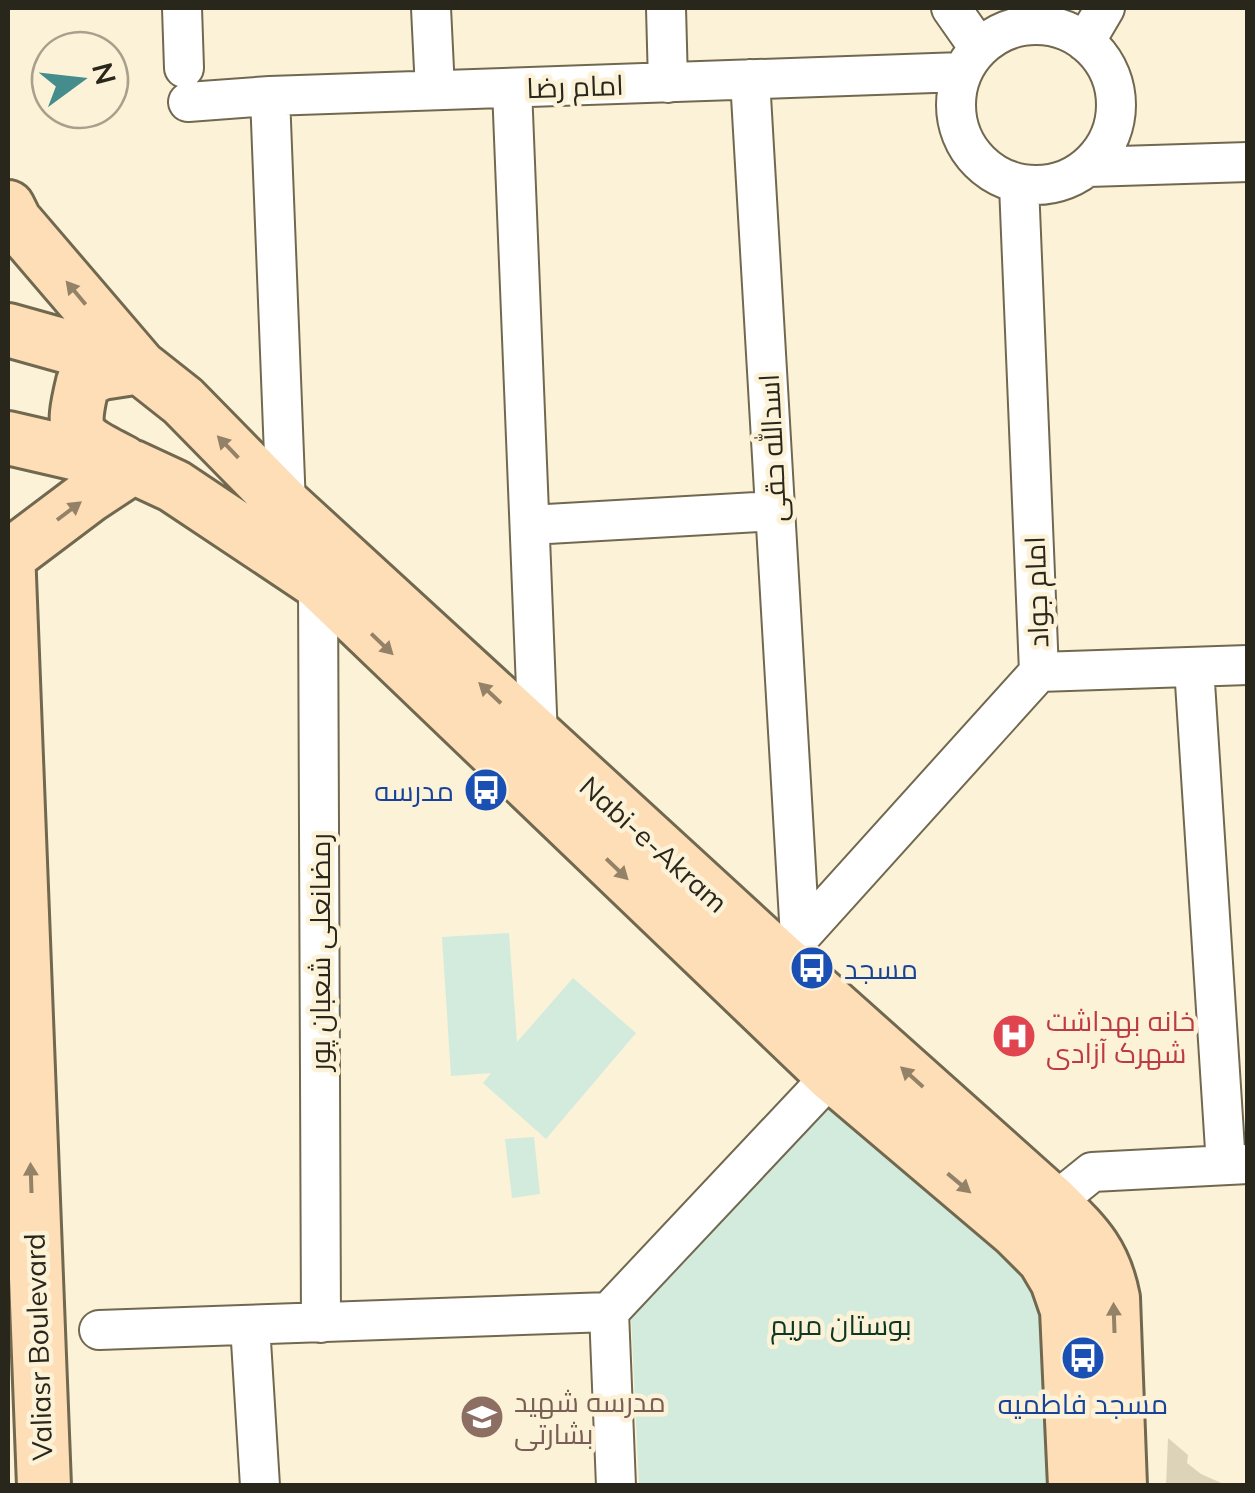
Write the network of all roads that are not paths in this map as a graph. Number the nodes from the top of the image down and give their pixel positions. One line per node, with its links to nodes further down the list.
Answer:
1 (182, 8): 12 (street, امام رضا)
2 (432, 8): 11 (street)
3 (666, 8): 9 (street)
4 (950, 8): 7 (street)
5 (1105, 8): 6 (street)
6 (1085, 42): 7 (street); 14 (street)
7 (970, 60): 8 (street, امام رضا); 15 (street)
8 (750, 80): 9 (street, امام رضا); 22 (street, اسدالله حقی)
9 (668, 82): 10 (street, امام رضا)
10 (512, 88): 11 (street, امام رضا); 23 (street)
11 (435, 90): 12 (street, امام رضا)
12 (270, 96): 21 (street)
13 (1248, 162): 14 (street)
14 (1088, 167): 15 (street)
15 (1019, 185): 29 (street, امام جواد)
16 (8, 207): 18 (street, one-way to 16)
17 (8, 330): 18 (street, Nabi-e-Akram)
18 (140, 367): 20 (street); 21 (street, Nabi-e-Akram, one-way to 18)
19 (8, 438): 20 (street, Nabi-e-Akram)
20 (133, 467): 25 (street, one-way to 20); 26 (street, Nabi-e-Akram)
21 (286, 506): 30 (street, Nabi-e-Akram, one-way to 21)
22 (775, 511): 23 (street); 31 (street, اسدالله حقی)
23 (530, 525): 30 (street)
24 (8, 550): 25 (street, Valiasr Boulevard)
25 (8, 557): 39 (street, Valiasr Boulevard, one-way to 25)
26 (318, 582): 32 (street, Nabi-e-Akram, one-way to 32); 36 (street, رمضانعلی شعبان پور)
27 (1248, 665): 28 (street)
28 (1194, 666): 29 (street); 33 (street)
29 (1039, 672): 31 (street, امام جواد)
30 (538, 738): 31 (street, Nabi-e-Akram)
31 (790, 948): 34 (street, Nabi-e-Akram, one-way to 31)
32 (832, 1075): 34 (street, Nabi-e-Akram, one-way to 34); 35 (street)
33 (1237, 1165): 34 (street)
34 (1035, 1218): 42 (street, Nabi-e-Akram); 43 (street, Nabi-e-Akram, one-way to 34)
35 (609, 1312): 36 (street); 41 (street)
36 (321, 1323): 37 (street)
37 (250, 1326): 38 (street); 40 (street)
38 (100, 1330)
39 (44, 1486)
40 (260, 1486)
41 (616, 1486)
42 (1075, 1486)
43 (1120, 1486)

